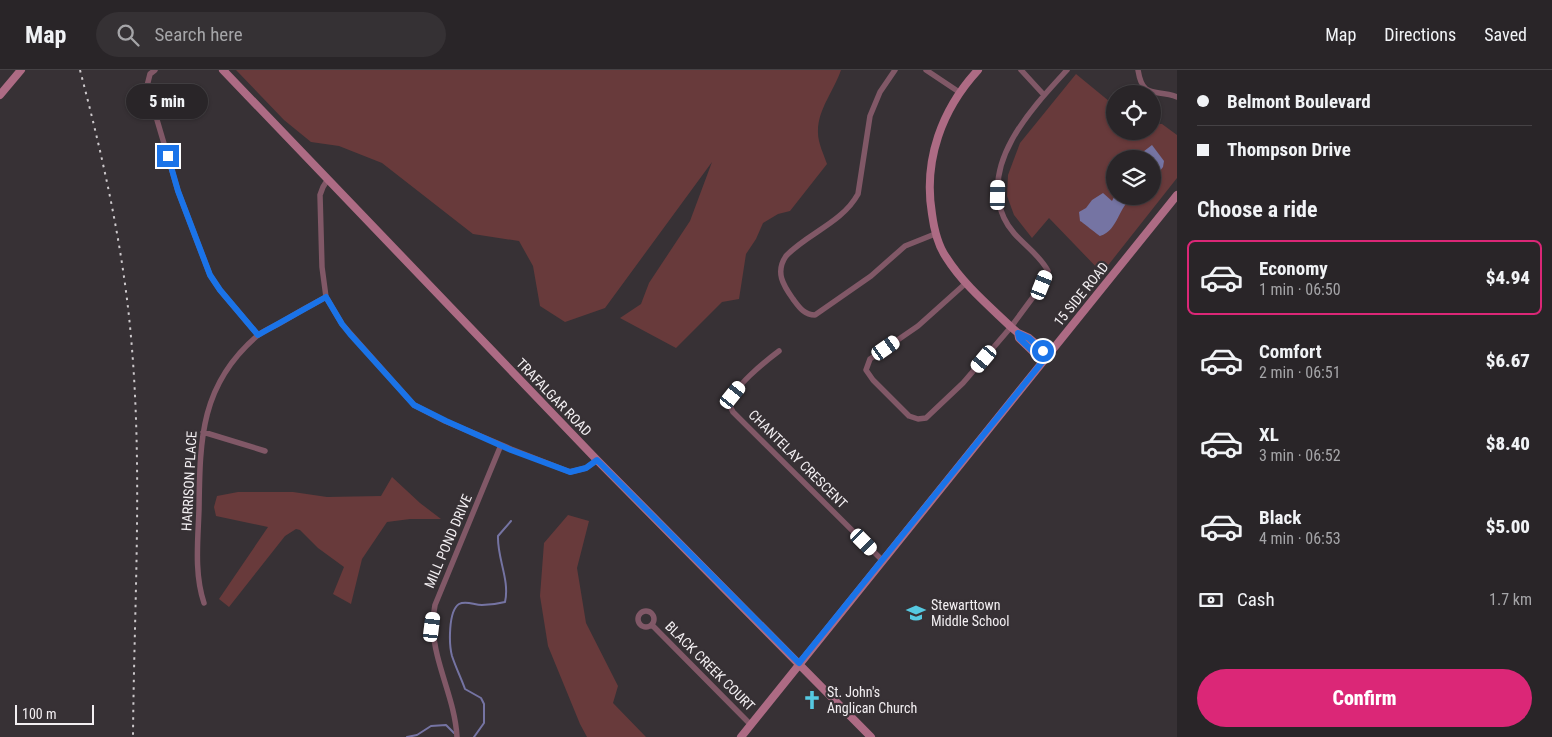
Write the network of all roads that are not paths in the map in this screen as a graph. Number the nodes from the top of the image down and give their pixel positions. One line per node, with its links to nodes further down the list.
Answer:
1 (21, 70): 11 (street)
2 (154, 70): 21 (street)
3 (223, 70): 14 (street, TRAFALGAR ROAD)
4 (895, 70): 16 (street)
5 (926, 70): 10 (street)
6 (978, 70): 10 (street)
7 (1020, 70): 12 (street)
8 (1067, 70): 12 (street)
9 (1138, 70): 13 (street)
10 (959, 92): 16 (street)
11 (0, 95)
12 (1044, 95): 19 (street)
13 (1177, 98)
14 (328, 179): 18 (street); 28 (street, TRAFALGAR ROAD)
15 (1177, 195): 23 (street, 15 SIDE ROAD)
16 (935, 234): 17 (street)
17 (966, 283): 19 (street); 19 (street)
18 (326, 297): 21 (street, HARRISON PLACE); 26 (street)
19 (1011, 327): 20 (street)
20 (1018, 333): 23 (street); 24 (street)
21 (258, 335): 25 (street, HARRISON PLACE)
22 (779, 351): 29 (street, CHANTELAY CRESCENT)
23 (1048, 354): 24 (street, 15 SIDE ROAD)
24 (1043, 361): 29 (street, 15 SIDE ROAD)
25 (203, 432): 27 (street); 30 (street, HARRISON PLACE)
26 (501, 445): 28 (street); 34 (street, MILL POND DRIVE)
27 (265, 451)
28 (597, 460): 32 (street, TRAFALGAR ROAD)
29 (882, 560): 32 (street, 15 SIDE ROAD)
30 (204, 603)
31 (652, 625): 33 (street, BLACK CREEK COURT)
32 (799, 663): 33 (street, 15 SIDE ROAD); 36 (street, TRAFALGAR ROAD)
33 (750, 725): 35 (street, 15 SIDE ROAD)
34 (457, 737)
35 (740, 737)
36 (871, 737)

